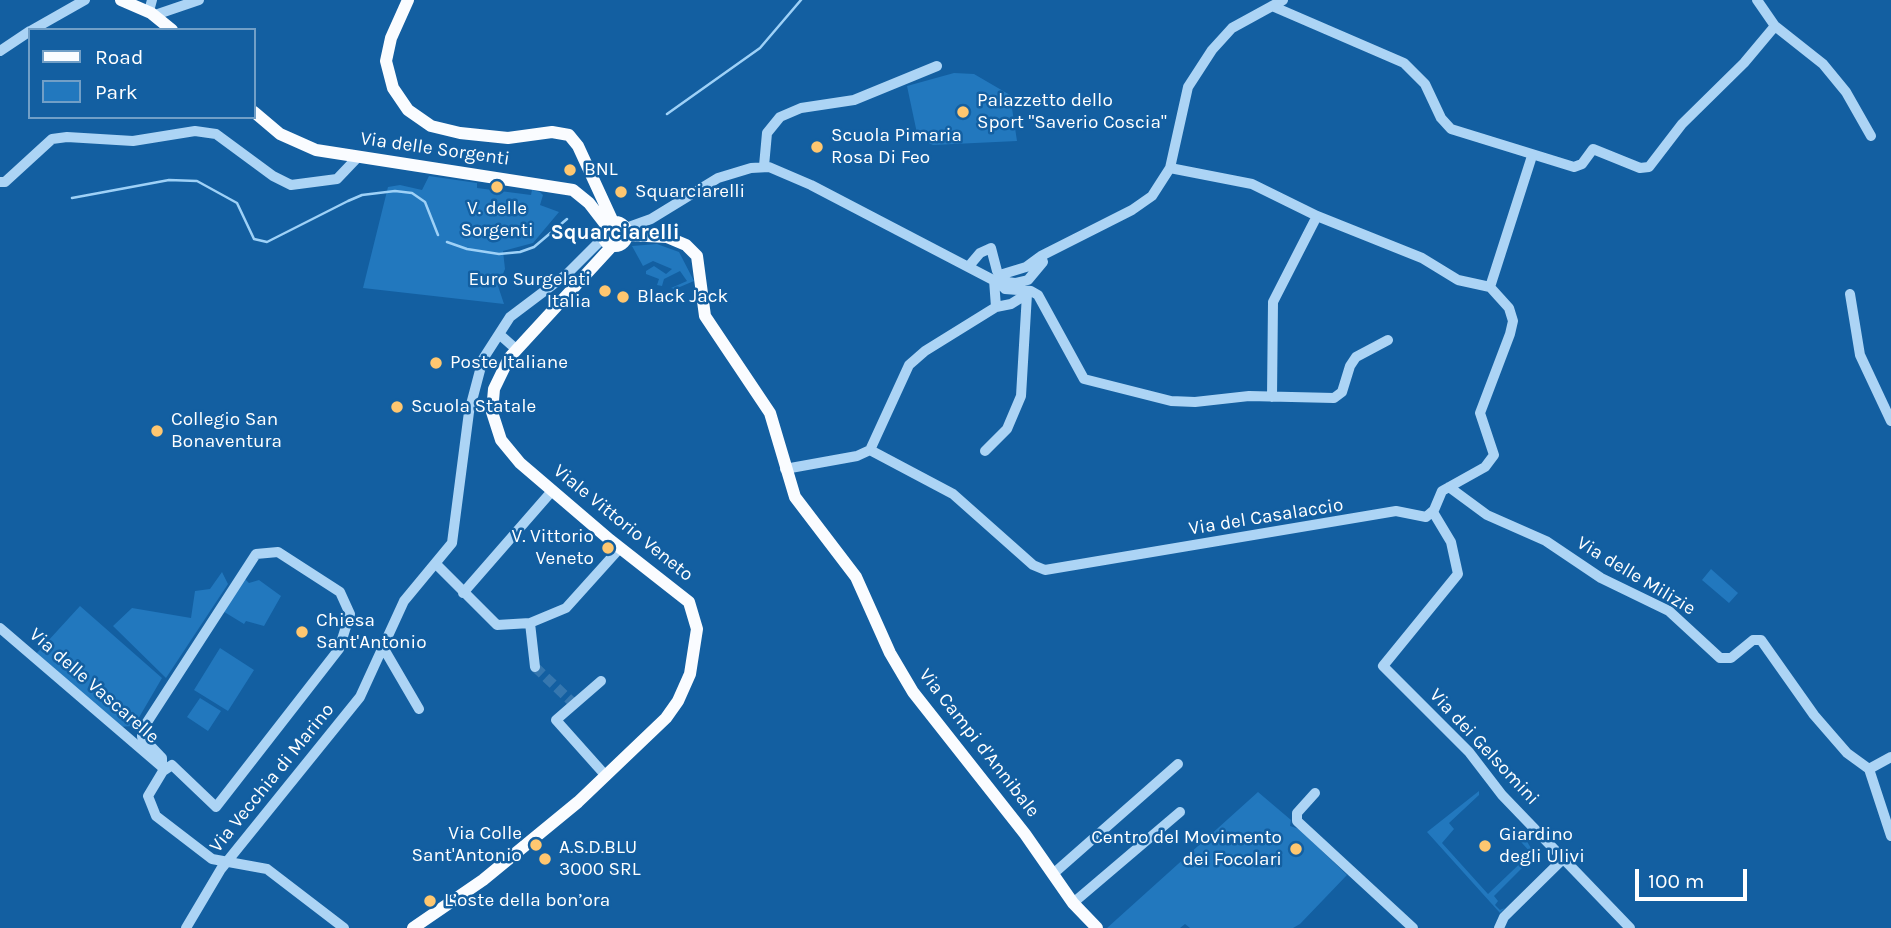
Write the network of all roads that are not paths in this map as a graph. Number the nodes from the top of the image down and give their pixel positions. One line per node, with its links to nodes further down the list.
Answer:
1 (85, 0): 10 (street)
2 (199, 0): 8 (street)
3 (408, 0): 24 (main road)
4 (1283, 0): 7 (street)
5 (1757, 0): 9 (street)
6 (128, 1): 8 (main road)
7 (1272, 6): 17 (street); 20 (street)
8 (152, 9): 11 (main road)
9 (1775, 26): 16 (street); 17 (street)
10 (35, 28)
11 (170, 28)
12 (28, 32): 13 (street)
13 (0, 51)
14 (937, 66): 19 (street)
15 (256, 113): 18 (main road, Via delle Sorgenti)
16 (1871, 136)
17 (1532, 156): 27 (street)
18 (357, 158): 21 (street); 24 (main road, Via delle Sorgenti)
19 (764, 166): 23 (street); 25 (street)
20 (1170, 168): 22 (street); 26 (street)
21 (0, 182)
22 (1317, 216): 27 (street); 35 (street)
23 (627, 231): 24 (main road); 24 (main road, Viale Vittorio Veneto); 39 (main road, Via Campi d'Annibale)
24 (609, 232): 32 (street, Via Vecchia di Marino); 34 (main road, Viale Vittorio Veneto)
25 (969, 266): 26 (street); 26 (street)
26 (999, 278): 28 (street); 29 (street)
27 (1490, 287): 40 (street)
28 (995, 293): 29 (street); 31 (street)
29 (1031, 293): 31 (street); 35 (street); 38 (street)
30 (1850, 293): 36 (street)
31 (996, 307): 37 (street)
32 (499, 334): 34 (street); 44 (street, Via Vecchia di Marino)
33 (1388, 340): 35 (street)
34 (516, 349): 41 (main road, Viale Vittorio Veneto)
35 (1272, 397)
36 (1891, 421)
37 (870, 450): 39 (street); 42 (street, Via del Casalaccio)
38 (985, 451)
39 (785, 470): 62 (main road, Via Campi d'Annibale)
40 (1449, 486): 42 (street); 55 (street, Via delle Milizie)
41 (552, 491): 43 (main road, Viale Vittorio Veneto); 45 (street)
42 (1433, 512): 60 (street, Via dei Gelsomini)
43 (620, 548): 46 (street); 56 (main road, Viale Vittorio Veneto)
44 (436, 565): 45 (street); 48 (street, Via Vecchia di Marino)
45 (463, 593): 46 (street)
46 (530, 623): 49 (street)
47 (0, 628): 54 (street, Via delle Vascarelle)
48 (384, 649): 51 (street); 61 (street, Via Vecchia di Marino)
49 (535, 667)
50 (601, 681): 56 (street)
51 (419, 709)
52 (1891, 757): 55 (street)
53 (1178, 764): 62 (street)
54 (162, 769): 54 (street, Via delle Vascarelle); 61 (street)
55 (1869, 769): 59 (street)
56 (606, 776): 66 (main road, Viale Vittorio Veneto)
57 (1315, 793): 68 (street)
58 (1181, 812): 63 (street)
59 (1891, 836)
60 (1564, 859): 69 (street); 70 (street, Via dei Gelsomini)
61 (227, 862): 64 (street, Via Vecchia di Marino); 65 (street)
62 (1053, 874): 63 (main road, Via Campi d'Annibale)
63 (1073, 903): 67 (main road, Via Campi d'Annibale)
64 (186, 928)
65 (344, 928)
66 (414, 928)
67 (1097, 928)
68 (1413, 928)
69 (1499, 928)
70 (1630, 928)

